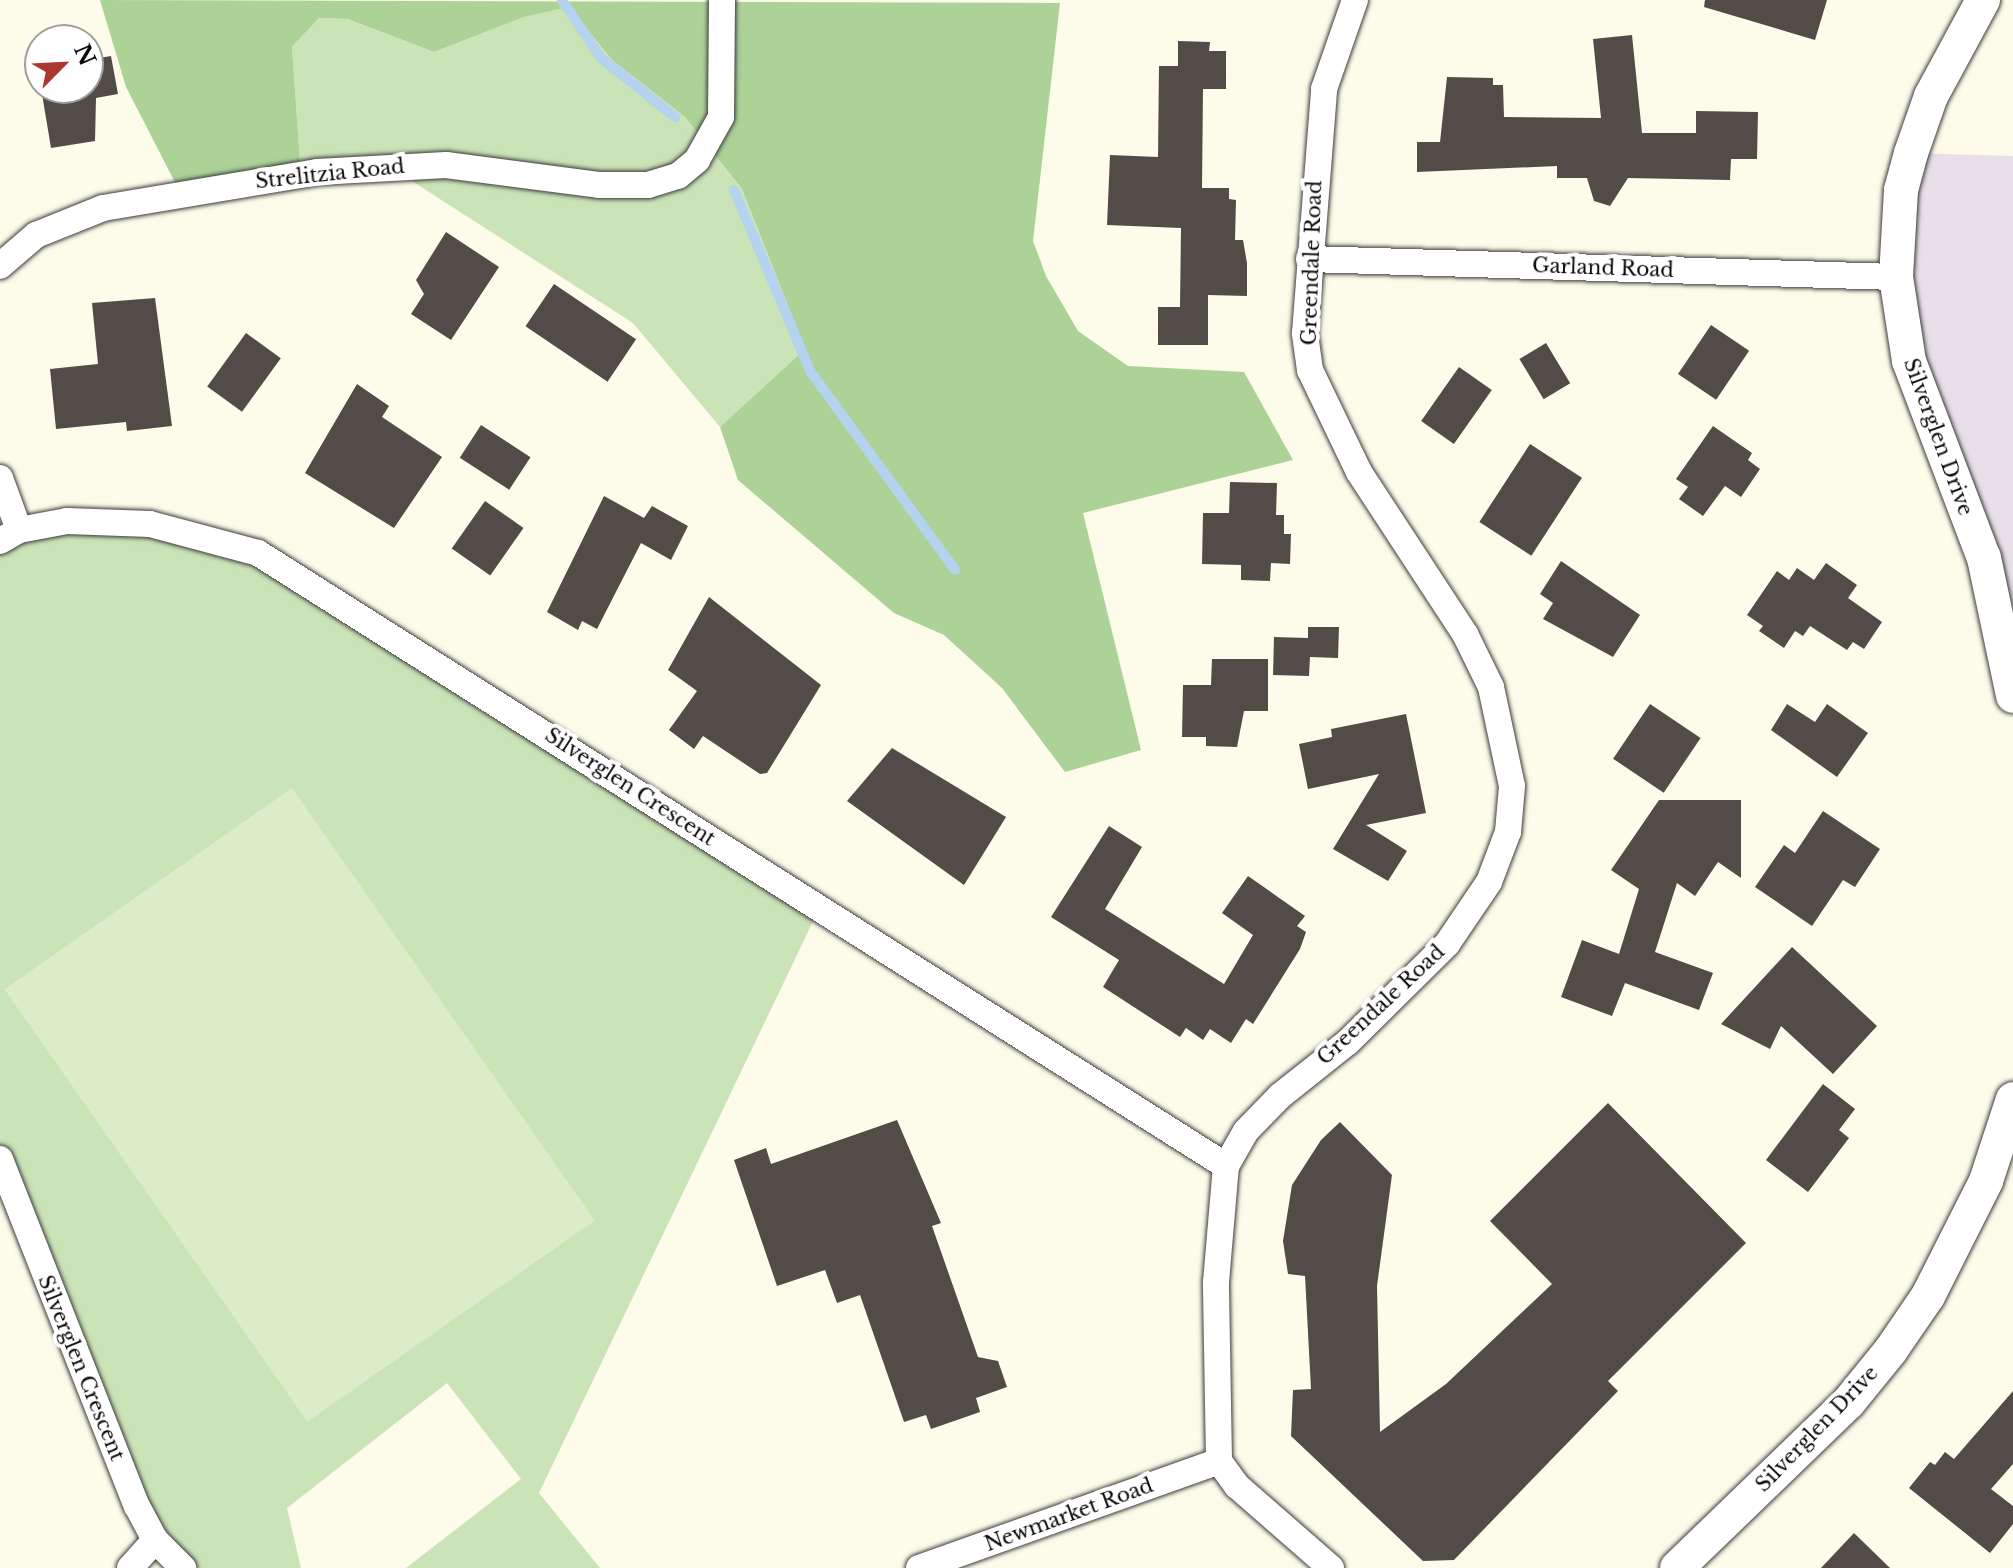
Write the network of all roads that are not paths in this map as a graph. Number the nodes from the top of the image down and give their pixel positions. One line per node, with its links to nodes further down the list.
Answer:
1 (722, 0): 5 (street, Strelitzia Road)
2 (1355, 0): 4 (street, Greendale Road)
3 (1983, 0): 6 (street, Silverglen Drive)
4 (1309, 259): 6 (street, Garland Road); 12 (street, Greendale Road)
5 (0, 266)
6 (1896, 277): 9 (street, Silverglen Drive)
7 (0, 478): 8 (street)
8 (10, 536): 12 (street, Silverglen Crescent)
9 (2013, 696)
10 (2013, 1099): 19 (street, Silverglen Drive)
11 (0, 1159): 14 (street, Silverglen Crescent)
12 (1226, 1166): 13 (street, Greendale Road)
13 (1219, 1461): 17 (street, Newmarket Road); 18 (street)
14 (155, 1540): 15 (street); 16 (street, Silverglen Crescent)
15 (130, 1568)
16 (183, 1568)
17 (919, 1568)
18 (1331, 1568)
19 (1677, 1568)

